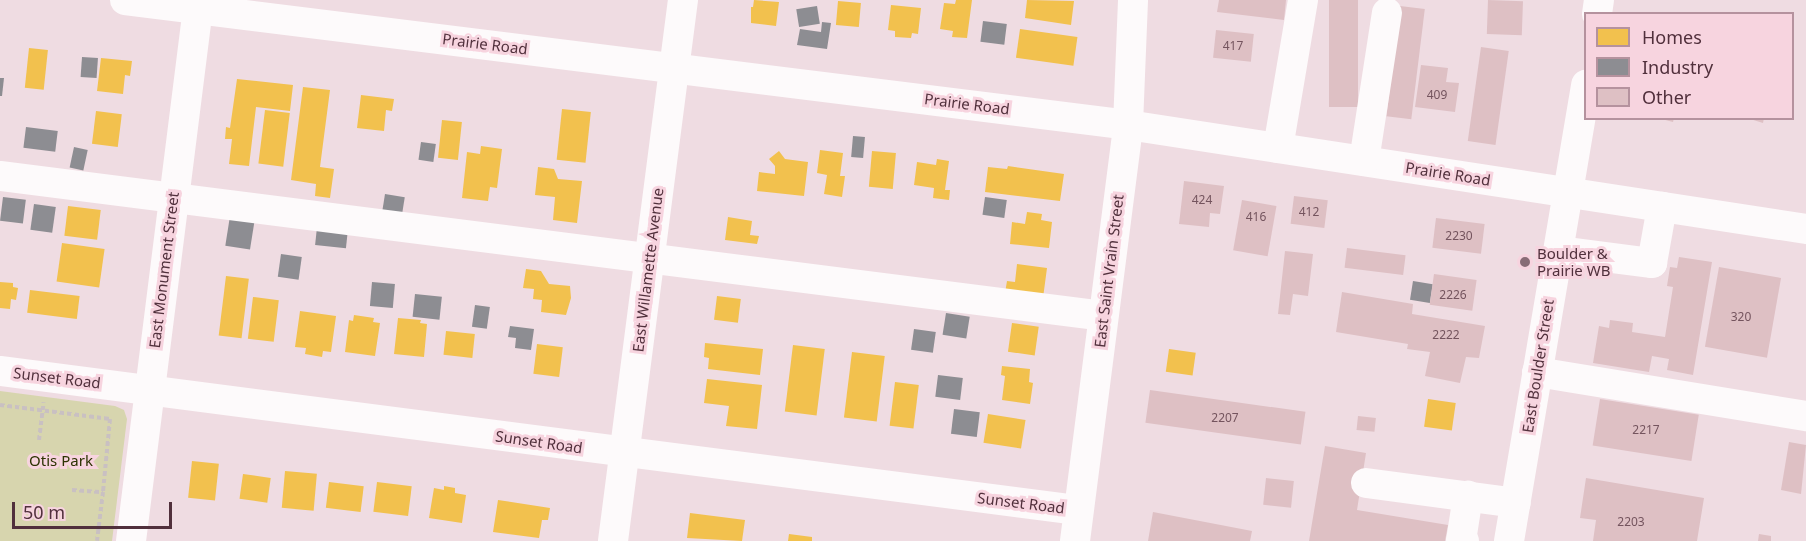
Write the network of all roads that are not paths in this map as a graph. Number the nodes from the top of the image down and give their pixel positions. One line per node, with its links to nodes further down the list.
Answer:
1 (125, 0): 5 (street, Prairie Road)
2 (683, 0): 7 (street, East Willamette Avenue)
3 (1133, 0): 9 (street, East Saint Vrain Street)
4 (1303, 0): 10 (street)
5 (198, 5): 7 (street, Prairie Road); 14 (street, East Monument Street)
6 (1387, 13): 11 (street)
7 (675, 68): 9 (street, Prairie Road); 18 (street, East Willamette Avenue)
8 (1584, 95): 13 (street, East Boulder Street)
9 (1128, 125): 10 (street, Prairie Road); 19 (street, East Saint Vrain Street)
10 (1278, 148): 11 (street, Prairie Road)
11 (1364, 161): 13 (street, Prairie Road)
12 (0, 176): 14 (street)
13 (1567, 192): 15 (street, Prairie Road); 17 (street, East Boulder Street)
14 (174, 197): 18 (street); 22 (street, East Monument Street)
15 (1662, 207): 16 (street, Prairie Road); 17 (street)
16 (1806, 229)
17 (1558, 251): 21 (street, East Boulder Street)
18 (649, 260): 19 (street); 24 (street, East Willamette Avenue)
19 (1104, 316): 28 (street, East Saint Vrain Street)
20 (0, 371): 22 (street, Sunset Road)
21 (1537, 372): 23 (street); 27 (street, East Boulder Street)
22 (149, 389): 24 (street, Sunset Road); 29 (street, East Monument Street)
23 (1806, 416)
24 (624, 453): 28 (street, Sunset Road); 30 (street, East Willamette Avenue)
25 (1366, 483): 26 (street)
26 (1468, 496): 27 (street); 32 (street)
27 (1516, 503): 33 (street, East Boulder Street)
28 (1078, 510): 31 (street, East Saint Vrain Street)
29 (131, 541)
30 (613, 541)
31 (1075, 541)
32 (1464, 541)
33 (1509, 541)

